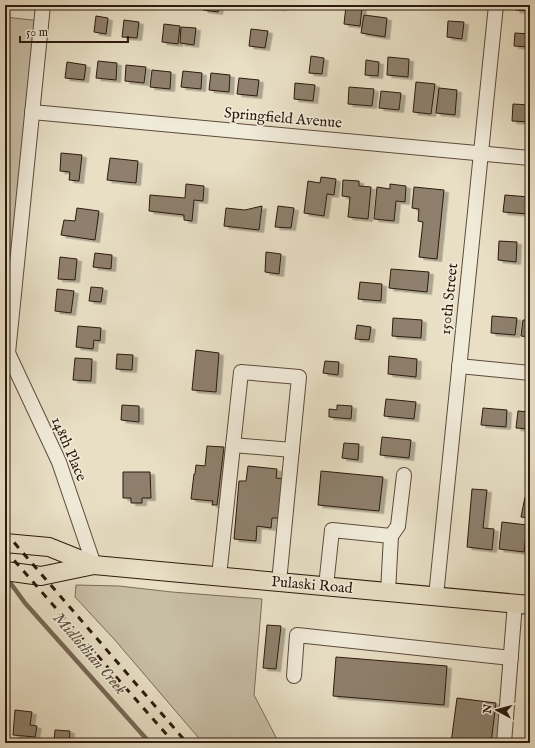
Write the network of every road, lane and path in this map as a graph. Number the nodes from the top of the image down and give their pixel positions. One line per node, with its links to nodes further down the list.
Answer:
1 (43, 5): 5 (street)
2 (496, 5): 6 (street, 150th Street)
3 (5, 40): 4 (path)
4 (5, 84)
5 (32, 112): 6 (street, Springfield Avenue); 10 (street)
6 (481, 153): 7 (street, Springfield Avenue); 11 (street, 150th Street)
7 (530, 158)
8 (5, 182): 9 (path)
9 (9, 182)
10 (6, 351): 18 (street, 148th Place)
11 (459, 366): 12 (street); 24 (street, 150th Street)
12 (530, 373)
13 (233, 444): 14 (street); 14 (street); 20 (street)
14 (292, 450): 21 (street)
15 (404, 476): 16 (street)
16 (392, 536): 22 (street); 23 (street)
17 (5, 543): 18 (main road, Pulaski Road)
18 (94, 565): 19 (main road, Pulaski Road); 20 (main road, Pulaski Road)
19 (5, 571)
20 (219, 576): 21 (main road, Pulaski Road)
21 (279, 582): 22 (main road, Pulaski Road)
22 (326, 586): 23 (main road, Pulaski Road)
23 (388, 592): 24 (main road, Pulaski Road)
24 (436, 596): 25 (main road, Pulaski Road)
25 (523, 604): 26 (street)
26 (511, 658): 27 (street); 28 (street)
27 (294, 676)
28 (504, 743)

